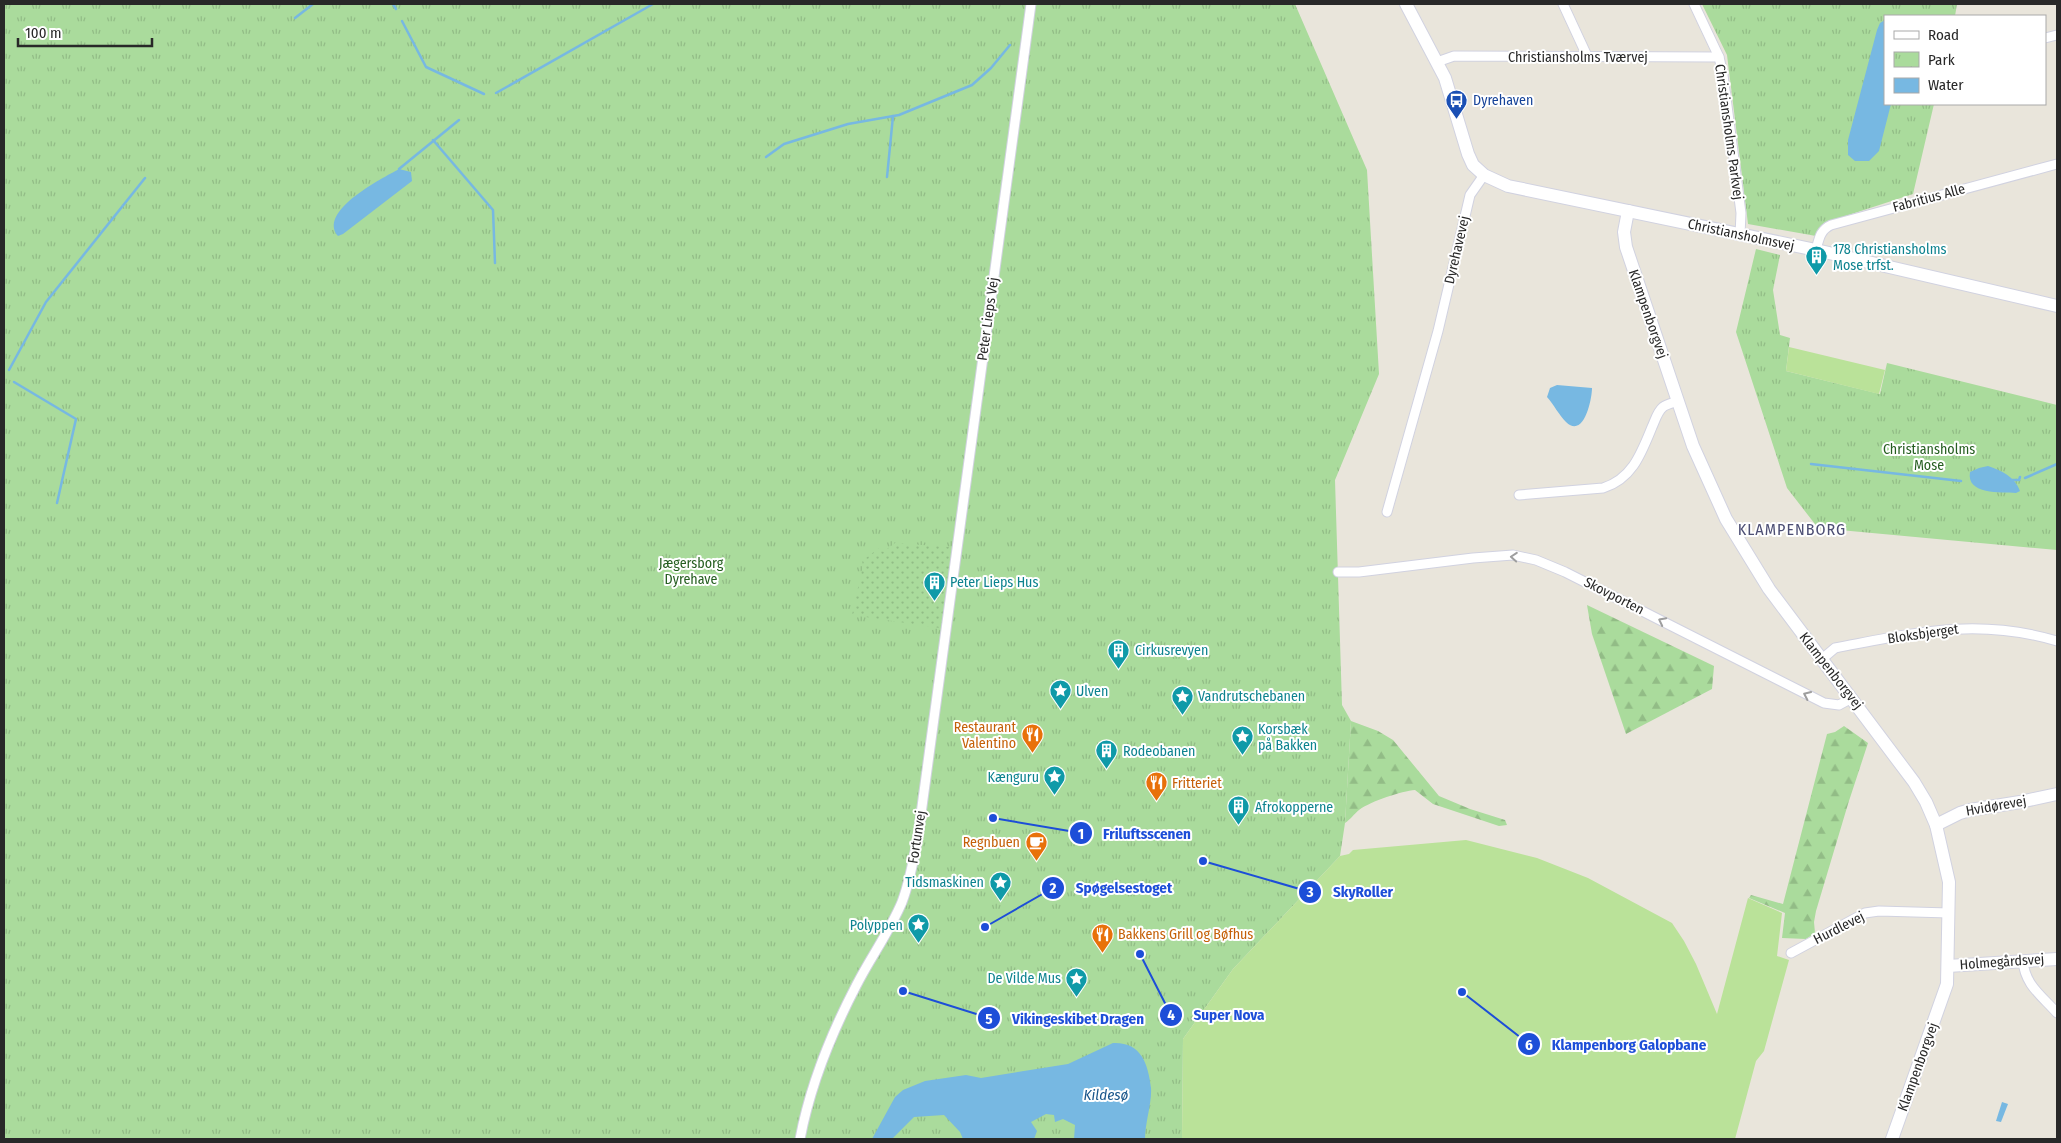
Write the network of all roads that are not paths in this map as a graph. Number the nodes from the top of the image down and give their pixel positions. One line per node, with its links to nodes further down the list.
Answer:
1 (1031, 4): 18 (street, Peter Lieps Vej)
2 (1406, 4): 7 (street)
3 (1563, 4): 6 (street)
4 (1694, 4): 5 (street, Christiansholms Parkvej)
5 (1719, 57): 6 (street, Christiansholms Tværvej); 11 (street, Christiansholms Parkvej)
6 (1588, 58): 7 (street, Christiansholms Tværvej)
7 (1437, 62): 9 (street)
8 (2057, 164): 12 (street, Fabritius Alle)
9 (1484, 175): 10 (street, Christiansholmsvej); 16 (street, Dyrehavevej)
10 (1628, 211): 11 (street, Christiansholmsvej); 14 (street, Klampenborgvej)
11 (1740, 235): 12 (street, Christiansholmsvej)
12 (1816, 250): 13 (street, Christiansholmsvej)
13 (2057, 306)
14 (1678, 401): 15 (street); 20 (street, Klampenborgvej)
15 (1519, 495)
16 (1387, 512)
17 (1338, 572): 21 (street, Skovporten, one-way to 17)
18 (946, 634): 30 (street, Fortunvej)
19 (2057, 641): 20 (street, Bloksbjerget)
20 (1822, 659): 21 (street, Klampenborgvej)
21 (1852, 698): 23 (street, Klampenborgvej)
22 (2057, 794): 23 (street, Hvidørevej)
23 (1936, 825): 24 (street, Klampenborgvej)
24 (1949, 913): 25 (street, Hurdlevej); 28 (street, Klampenborgvej)
25 (1791, 953)
26 (2057, 958): 27 (street, Holmegårdsvej)
27 (2023, 961): 28 (street, Holmegårdsvej); 29 (street)
28 (1948, 966): 31 (street, Klampenborgvej)
29 (2057, 1012)
30 (800, 1139)
31 (1892, 1139)

